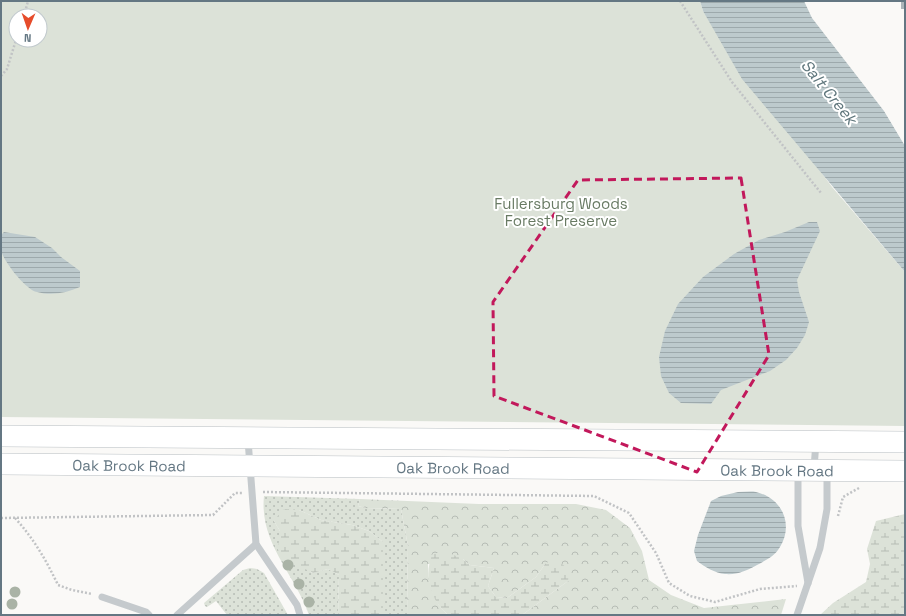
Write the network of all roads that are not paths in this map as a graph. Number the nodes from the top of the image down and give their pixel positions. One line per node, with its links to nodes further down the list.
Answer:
1 (1, 436): 2 (main road, Oak Brook Road)
2 (248, 438): 3 (main road, Oak Brook Road); 6 (lane)
3 (816, 442): 4 (main road, Oak Brook Road); 7 (lane)
4 (905, 442)
5 (1, 464): 6 (main road, Oak Brook Road)
6 (249, 466): 7 (main road, Oak Brook Road); 9 (lane)
7 (813, 471): 8 (main road, Oak Brook Road); 10 (lane); 10 (lane)
8 (905, 471)
9 (256, 544): 13 (lane); 14 (lane)
10 (808, 585): 15 (lane)
11 (102, 597): 12 (lane)
12 (149, 615)
13 (177, 615)
14 (300, 615)
15 (797, 615)

